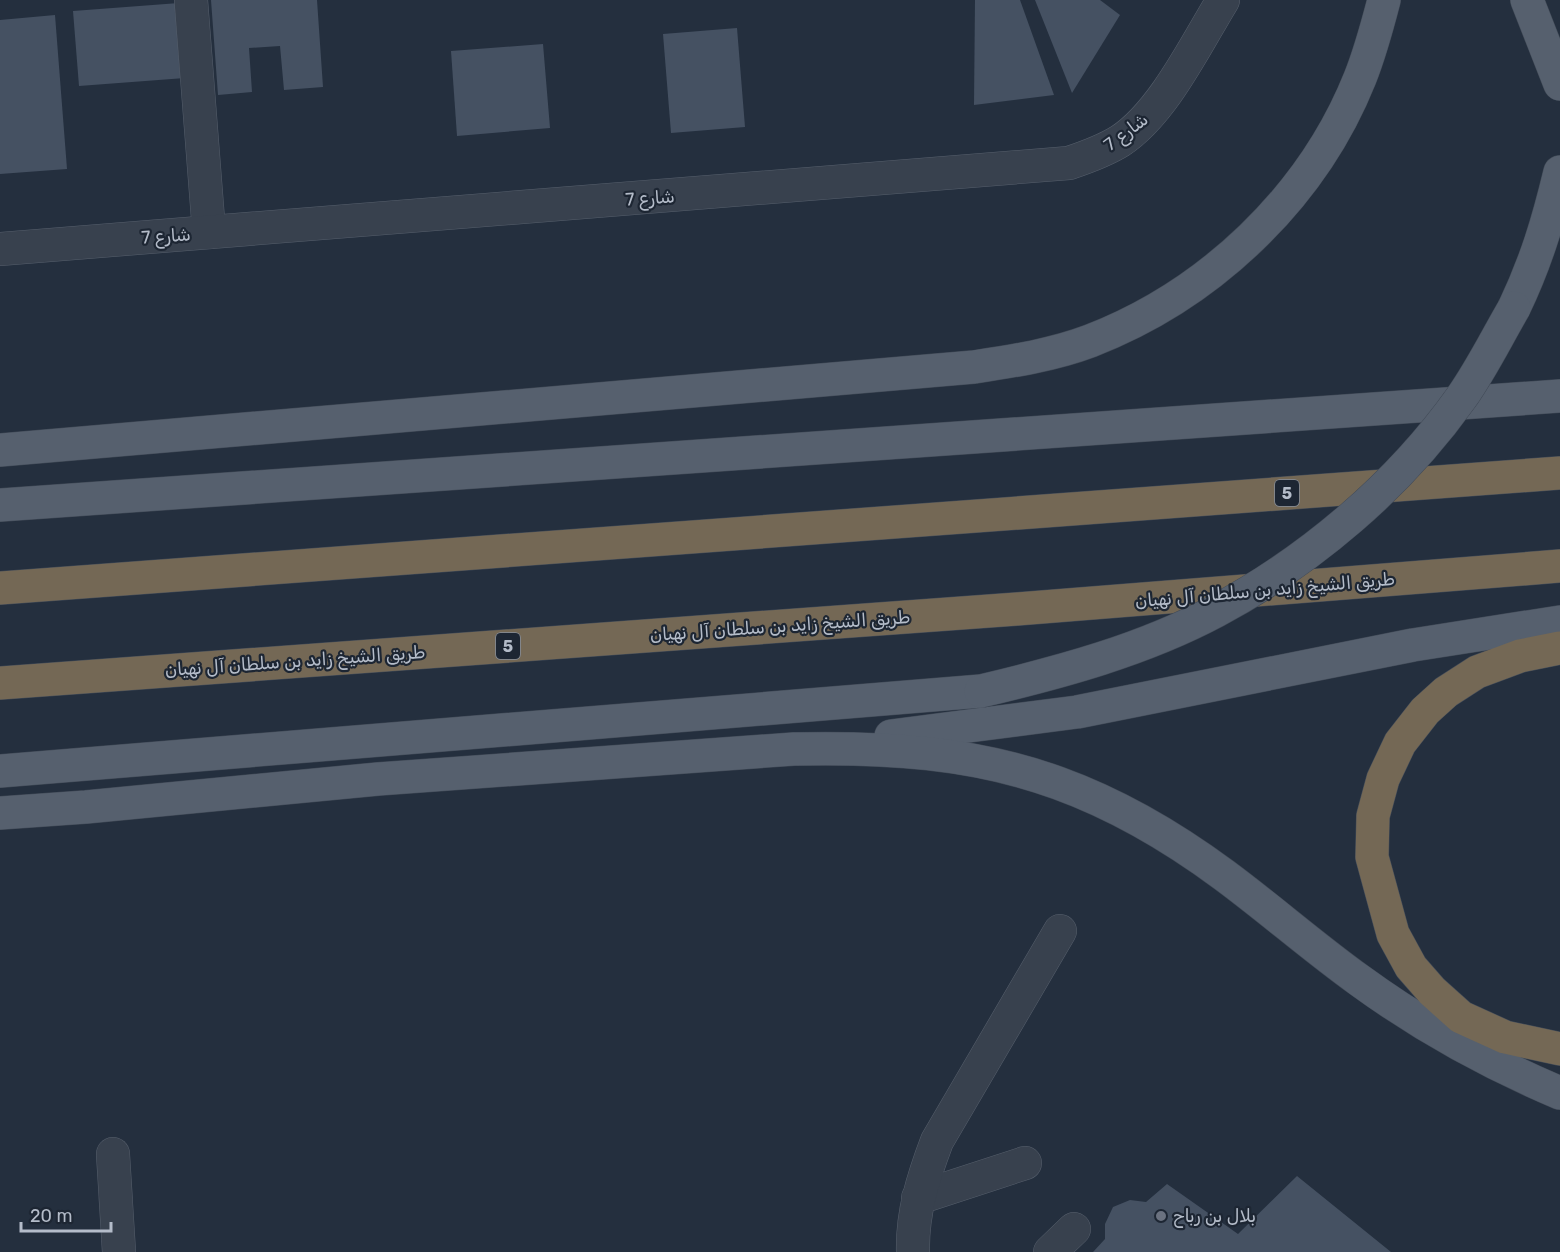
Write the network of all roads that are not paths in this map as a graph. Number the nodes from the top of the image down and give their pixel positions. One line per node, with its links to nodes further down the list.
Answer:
1 (191, 0): 7 (street)
2 (1223, 0): 7 (street, شارع 7)
3 (1384, 0): 10 (main road)
4 (1527, 0): 5 (main road)
5 (1560, 84)
6 (1560, 172): 19 (main road, bridge)
7 (209, 232): 8 (street, شارع 7)
8 (0, 249)
9 (1560, 396): 12 (main road)
10 (0, 450)
11 (1560, 473): 14 (highway, 5)
12 (0, 505)
13 (1560, 566): 17 (highway, طريق الشيخ زايد بن سلطان آل نهيان / 5)
14 (0, 588)
15 (1560, 622): 18 (main road)
16 (1560, 648): 22 (highway)
17 (0, 683)
18 (794, 749): 20 (main road); 23 (main road)
19 (0, 771)
20 (0, 813)
21 (1060, 931): 26 (street)
22 (1560, 1049)
23 (1560, 1093)
24 (113, 1154): 28 (street)
25 (1025, 1163): 26 (street)
26 (918, 1198): 29 (street)
27 (1074, 1229): 30 (street)
28 (119, 1252)
29 (913, 1252)
30 (1050, 1252)

